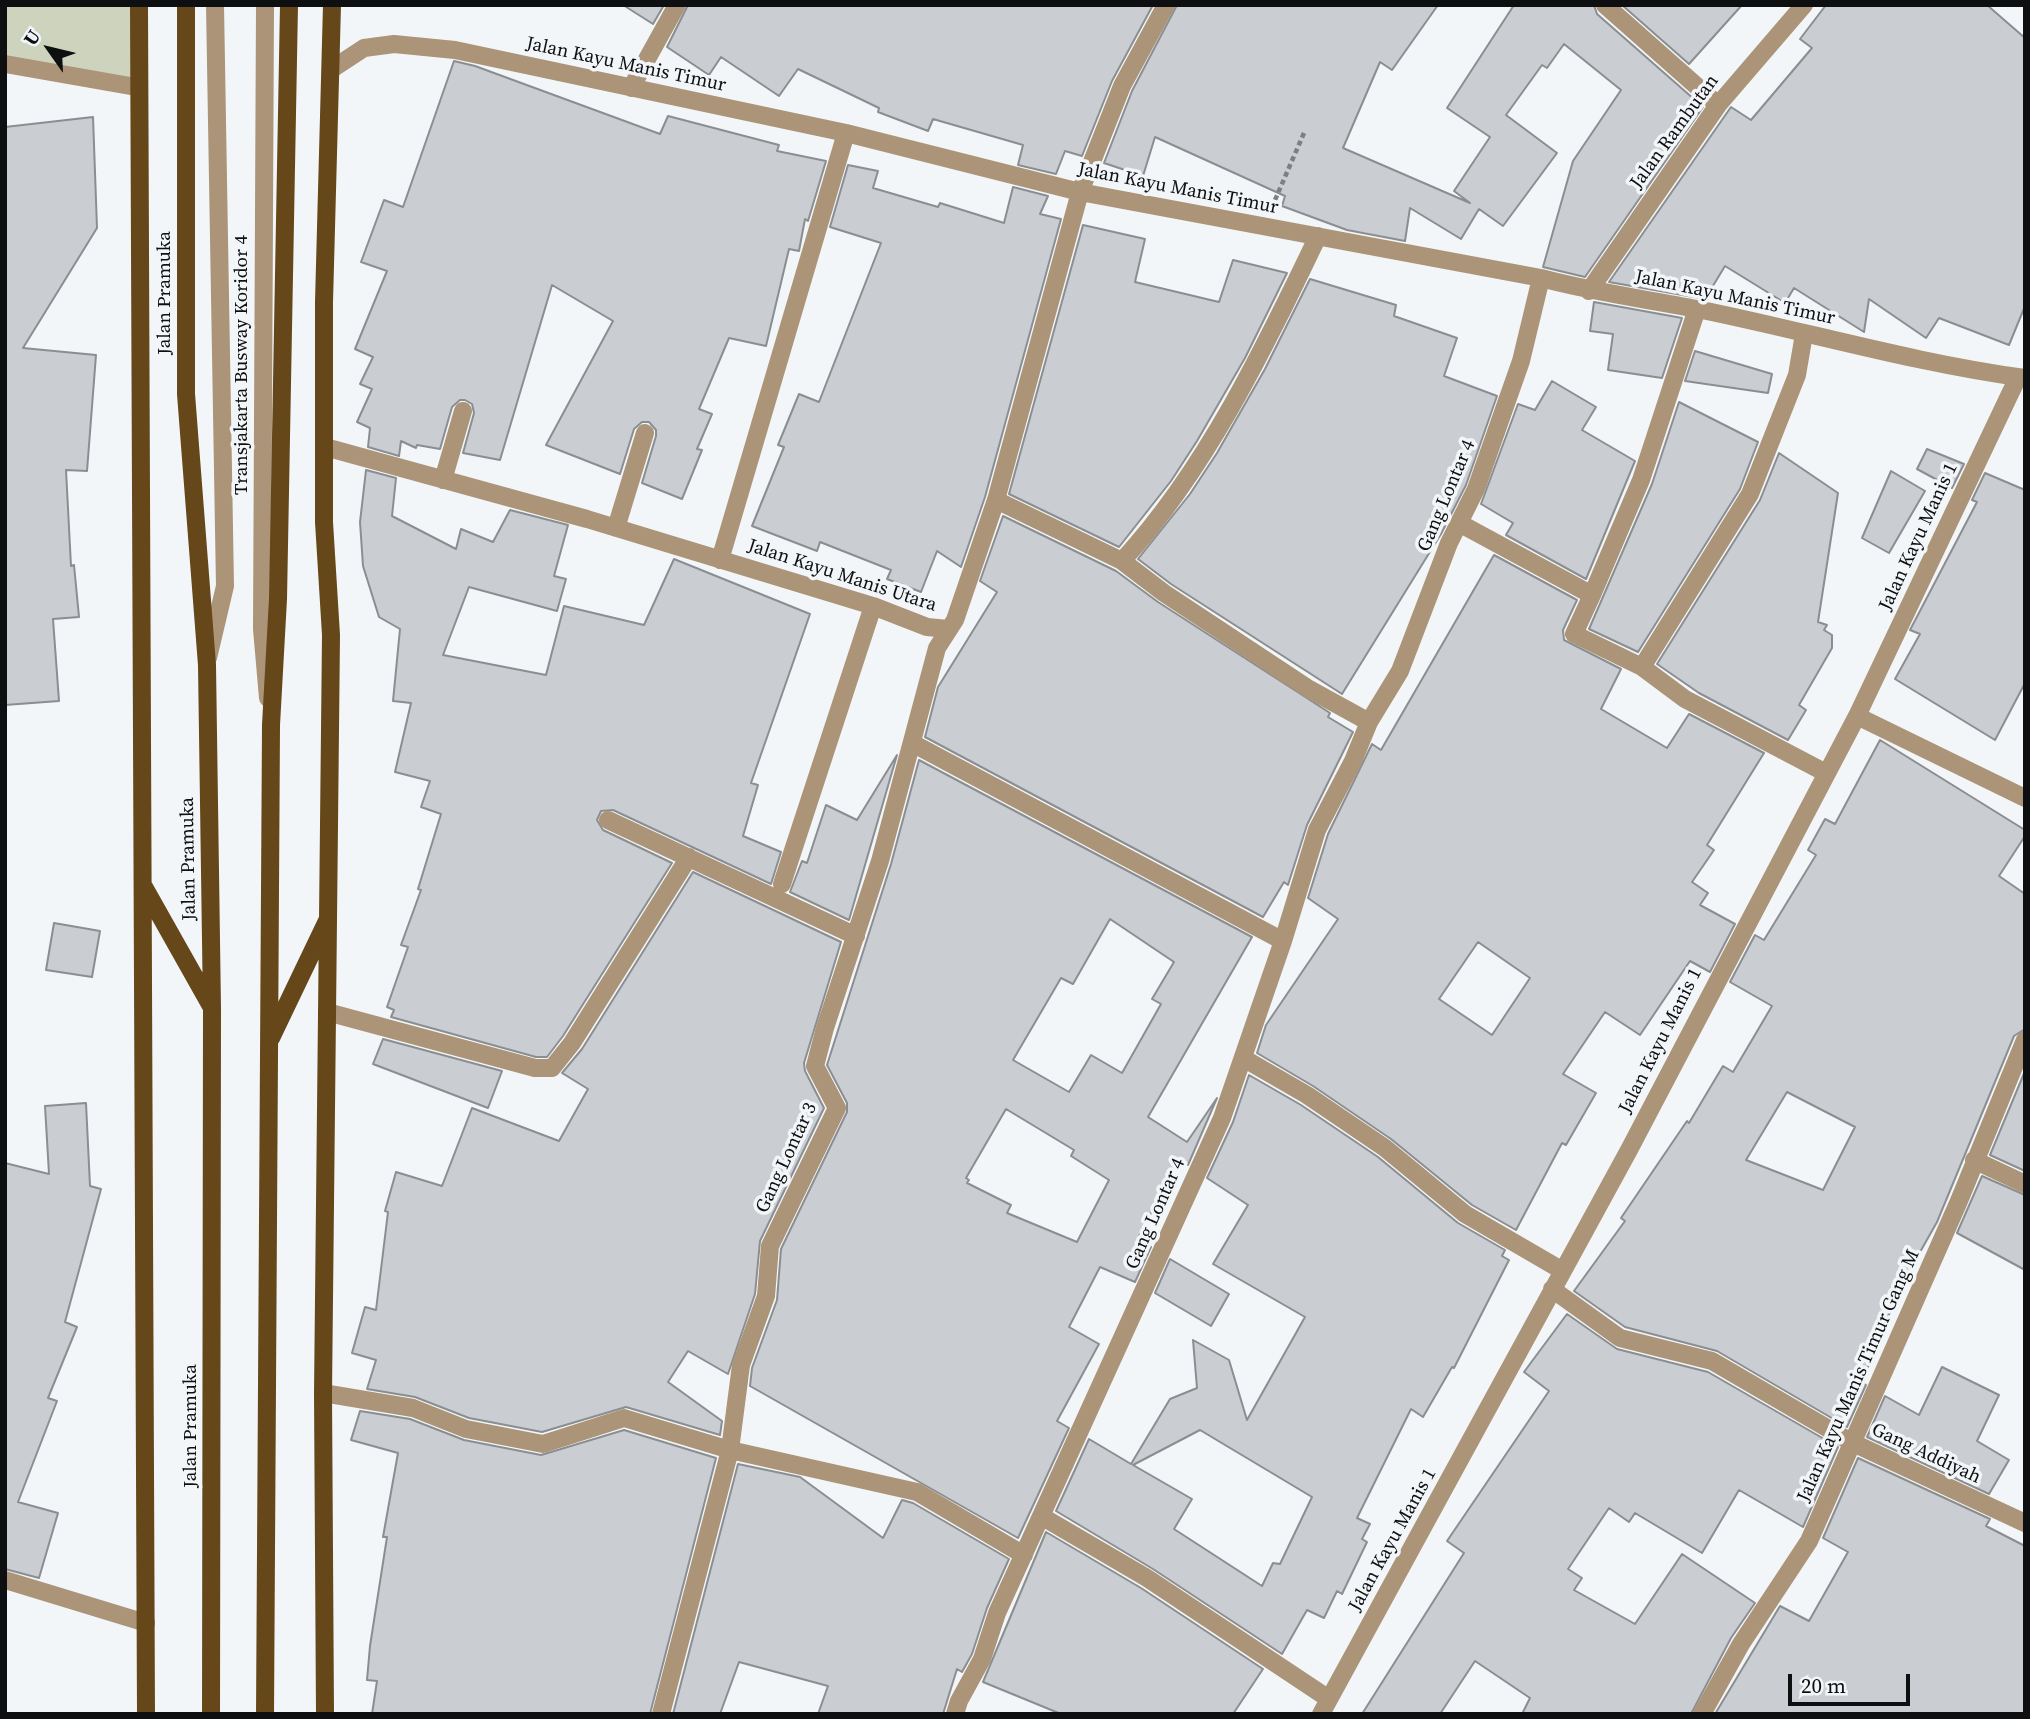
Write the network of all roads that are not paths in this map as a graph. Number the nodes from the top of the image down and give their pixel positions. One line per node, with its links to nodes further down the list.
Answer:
1 (139, 5): 13 (main road, Jalan Pramuka)
2 (186, 5): 36 (main road, Jalan Pramuka)
3 (215, 5): 36 (street, Transjakarta Busway Koridor 4)
4 (265, 5): 40 (street, Transjakarta Busway Koridor 4)
5 (289, 5): 40 (main road)
6 (332, 5): 12 (main road)
7 (677, 5): 14 (street)
8 (1166, 5): 17 (street, Jalan Kayu Manis Utara)
9 (1605, 5): 15 (street)
10 (1804, 5): 15 (street, Jalan Rambutan)
11 (5, 64): 13 (street)
12 (332, 69): 14 (street, Jalan Kayu Manis Timur); 26 (main road)
13 (136, 87): 47 (main road, Jalan Pramuka)
14 (631, 88): 16 (street, Jalan Kayu Manis Timur)
15 (1718, 105): 20 (street, Jalan Rambutan)
16 (846, 133): 17 (street, Jalan Kayu Manis Timur); 31 (street)
17 (1083, 184): 18 (street, Jalan Kayu Manis Timur); 28 (street, Jalan Kayu Manis Utara)
18 (1318, 236): 19 (street, Jalan Kayu Manis Timur); 32 (street)
19 (1541, 278): 20 (street, Jalan Kayu Manis Timur); 29 (street, Gang Lontar 4)
20 (1589, 291): 21 (street, Jalan Kayu Manis Timur)
21 (1697, 309): 22 (street, Jalan Kayu Manis Timur); 33 (street)
22 (1804, 334): 23 (street, Jalan Kayu Manis Timur); 37 (street)
23 (2021, 377): 38 (street, Jalan Kayu Manis 1)
24 (463, 411): 27 (street)
25 (645, 433): 30 (street)
26 (325, 447): 27 (street, Jalan Kayu Manis Utara); 48 (main road)
27 (443, 480): 30 (street, Jalan Kayu Manis Utara)
28 (996, 500): 32 (street); 35 (street, Jalan Kayu Manis Utara)
29 (1459, 523): 33 (street); 39 (street, Gang Lontar 4)
30 (616, 528): 31 (street, Jalan Kayu Manis Utara)
31 (720, 560): 34 (street, Jalan Kayu Manis Utara)
32 (1122, 561): 39 (street)
33 (1592, 595): 37 (street)
34 (873, 606): 35 (street, Jalan Kayu Manis Utara); 46 (street)
35 (948, 629): 41 (street, Gang Lontar 3)
36 (207, 665): 51 (main road, Jalan Pramuka)
37 (1642, 667): 42 (street)
38 (1857, 716): 42 (street, Jalan Kayu Manis 1); 43 (street)
39 (1369, 722): 50 (street, Gang Lontar 4)
40 (271, 725): 54 (main road)
41 (912, 743): 49 (street, Gang Lontar 3); 50 (street)
42 (1826, 774): 58 (street, Jalan Kayu Manis 1)
43 (2025, 798)
44 (608, 820): 45 (street)
45 (689, 858): 49 (street); 52 (street)
46 (782, 884)
47 (143, 885): 51 (main road); 67 (main road, Jalan Pramuka)
48 (330, 915): 52 (main road); 54 (main road)
49 (856, 936): 62 (street, Gang Lontar 3)
50 (1283, 941): 55 (street, Gang Lontar 4)
51 (212, 1009): 70 (main road, Jalan Pramuka)
52 (327, 1012): 60 (main road)
53 (2025, 1040): 56 (street, Jalan Kayu Manis Timur Gang M)
54 (269, 1043): 71 (main road)
55 (1243, 1058): 58 (street); 63 (street, Gang Lontar 4)
56 (1974, 1160): 57 (street); 61 (street, Jalan Kayu Manis Timur Gang M)
57 (2025, 1184)
58 (1563, 1271): 59 (street, Jalan Kayu Manis 1)
59 (1552, 1289): 61 (street, Gang Addiyah); 68 (street, Jalan Kayu Manis 1)
60 (323, 1393): 62 (street); 72 (main road)
61 (1851, 1442): 64 (street, Gang Addiyah); 75 (street, Jalan Kayu Manis Timur Gang M)
62 (730, 1450): 65 (street); 73 (street, Gang Lontar 3)
63 (1041, 1516): 65 (street, Gang Lontar 4); 68 (street)
64 (2025, 1523)
65 (1024, 1555): 74 (street, Gang Lontar 4)
66 (5, 1580): 67 (street)
67 (146, 1623): 69 (main road, Jalan Pramuka)
68 (1325, 1707)
69 (146, 1714)
70 (211, 1714)
71 (265, 1714)
72 (324, 1714)
73 (661, 1714)
74 (956, 1714)
75 (1702, 1714)

